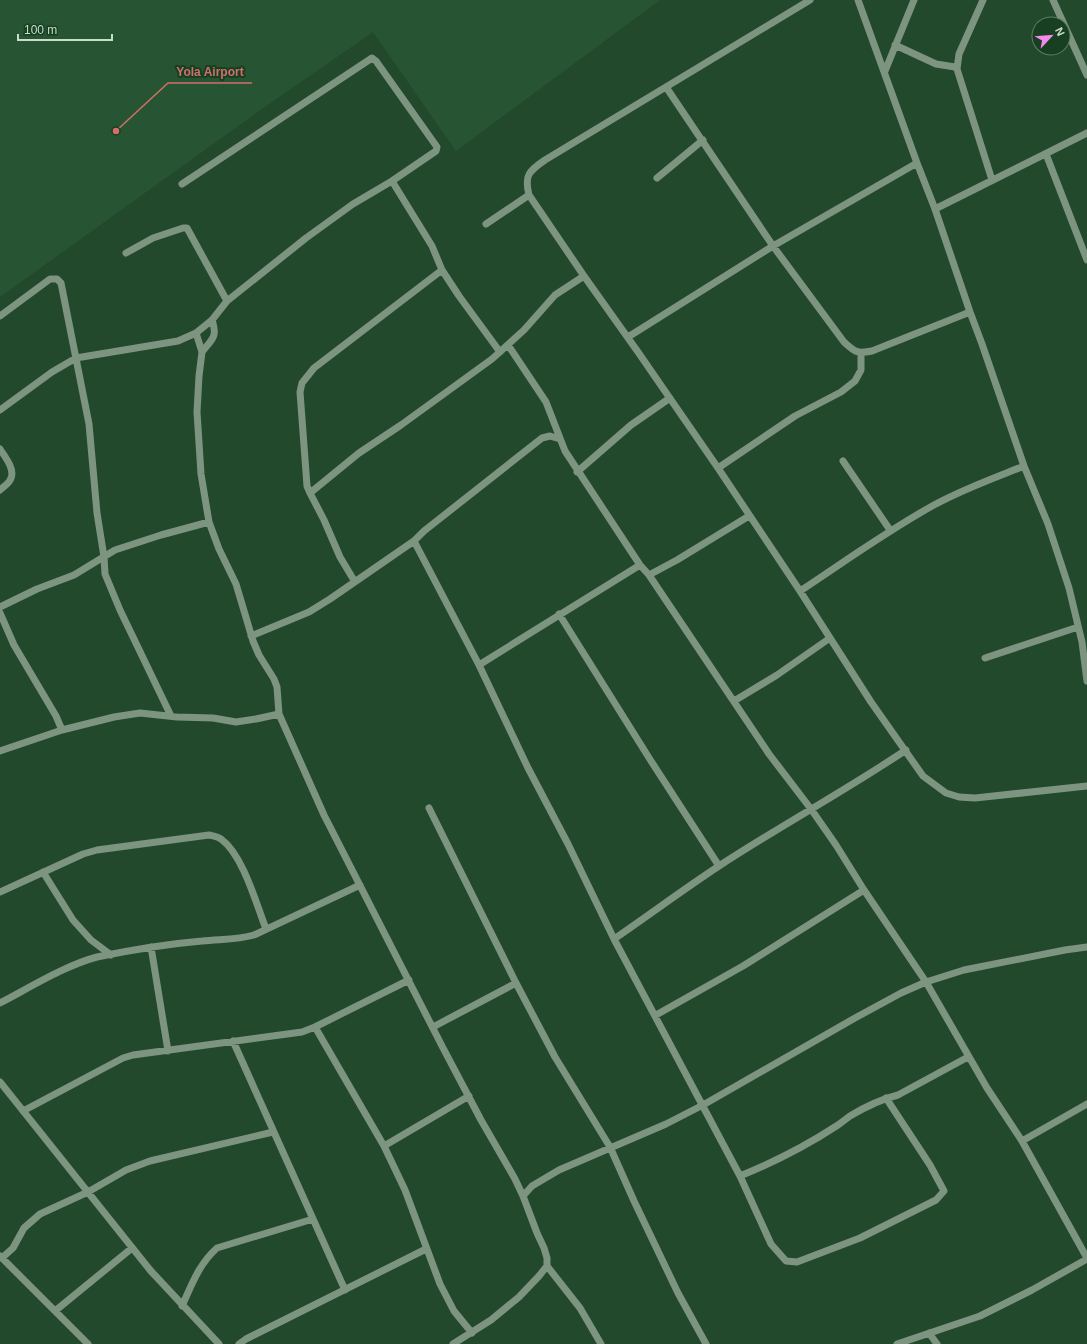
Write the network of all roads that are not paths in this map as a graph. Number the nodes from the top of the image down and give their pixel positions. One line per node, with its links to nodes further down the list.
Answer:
1 (810, 0): 10 (street)
2 (858, 0): 8 (street)
3 (914, 0): 6 (street)
4 (983, 0): 7 (street)
5 (1053, 0): 9 (street)
6 (896, 45): 7 (street); 8 (street)
7 (957, 70): 16 (street)
8 (885, 71): 14 (street)
9 (1087, 75)
10 (666, 87): 12 (street); 19 (street)
11 (1087, 133): 13 (street)
12 (703, 140): 15 (street); 23 (street)
13 (1046, 154): 16 (street); 22 (street)
14 (917, 163): 20 (street); 23 (street)
15 (658, 178)
16 (992, 180): 20 (street)
17 (392, 181): 18 (street); 26 (street); 28 (street)
18 (182, 184)
19 (530, 195): 21 (street); 27 (street)
20 (935, 209): 29 (street)
21 (486, 224)
22 (1084, 241): 25 (street)
23 (773, 246): 33 (street); 37 (street)
24 (126, 253): 28 (street)
25 (1087, 260)
26 (442, 270): 36 (street); 48 (street)
27 (584, 276): 33 (street); 34 (street)
28 (227, 301): 31 (street)
29 (970, 312): 37 (street); 44 (street)
30 (0, 316): 38 (street)
31 (212, 320): 32 (street); 35 (street)
32 (196, 333): 35 (street); 38 (street)
33 (628, 337): 39 (street)
34 (508, 345): 36 (street); 41 (street)
35 (202, 352): 50 (street)
36 (500, 352): 48 (street)
37 (861, 354): 45 (street)
38 (76, 358): 40 (street); 53 (street)
39 (670, 398): 45 (street); 46 (street)
40 (0, 410)
41 (560, 439): 46 (street); 52 (street)
42 (0, 449): 47 (street)
43 (843, 460): 51 (street)
44 (1024, 466): 51 (street); 61 (street)
45 (718, 468): 49 (street)
46 (577, 472): 54 (street)
47 (0, 490)
48 (310, 493): 56 (street)
49 (749, 516): 55 (street); 57 (street)
50 (209, 522): 53 (street); 62 (street)
51 (890, 530): 57 (street)
52 (414, 541): 56 (street); 66 (street)
53 (104, 557): 58 (street); 70 (street)
54 (640, 565): 55 (street); 60 (street)
55 (648, 575): 68 (street)
56 (355, 582): 62 (street)
57 (800, 591): 63 (street)
58 (0, 607)
59 (0, 613): 71 (street)
60 (559, 614): 66 (street); 77 (street)
61 (1078, 627): 64 (street); 65 (street)
62 (251, 636): 69 (street)
63 (830, 638): 68 (street); 72 (street)
64 (1084, 641): 67 (street)
65 (985, 658)
66 (479, 665): 83 (street)
67 (1087, 681)
68 (734, 701): 76 (street)
69 (278, 714): 70 (street); 79 (street)
70 (171, 716): 71 (street)
71 (62, 730): 73 (street)
72 (906, 750): 74 (street); 76 (street)
73 (0, 751)
74 (1087, 786)
75 (429, 808): 89 (street)
76 (810, 809): 77 (street); 80 (street)
77 (719, 866): 83 (street)
78 (43, 872): 81 (street); 82 (street); 86 (street)
79 (360, 884): 82 (street); 87 (street)
80 (864, 890): 88 (street); 91 (street)
81 (0, 892)
82 (266, 929): 84 (street)
83 (614, 939): 91 (street)
84 (151, 947): 86 (street); 95 (street)
85 (1087, 947): 88 (street)
86 (111, 955): 90 (street)
87 (409, 980): 92 (street); 93 (street)
88 (926, 982): 96 (street); 101 (street)
89 (516, 983): 93 (street); 106 (street)
90 (0, 1003)
91 (656, 1015): 101 (street)
92 (315, 1027): 94 (street); 105 (street)
93 (433, 1027): 98 (street)
94 (233, 1041): 95 (street); 103 (street)
95 (168, 1051): 102 (street)
96 (968, 1057): 99 (street); 104 (street)
97 (0, 1082): 102 (street)
98 (469, 1096): 105 (street); 109 (street)
99 (886, 1098): 107 (street); 107 (street)
100 (1087, 1104): 104 (street)
101 (703, 1105): 106 (street); 107 (street)
102 (23, 1110): 108 (street)
103 (273, 1132): 108 (street); 110 (street)
104 (1022, 1141): 114 (street)
105 (384, 1146): 112 (street)
106 (610, 1147): 109 (street); 126 (street)
107 (740, 1176)
108 (88, 1192): 111 (street); 113 (street)
109 (523, 1196): 115 (street)
110 (314, 1219): 116 (street); 117 (street)
111 (132, 1248): 117 (street); 118 (street)
112 (426, 1249): 116 (street); 119 (street)
113 (1, 1257): 118 (street)
114 (1087, 1259): 120 (street)
115 (547, 1266): 119 (street); 125 (street)
116 (345, 1290): 123 (street)
117 (182, 1306): 122 (street)
118 (55, 1312): 121 (street)
119 (472, 1333): 124 (street)
120 (929, 1333): 127 (street); 128 (street)
121 (88, 1344)
122 (219, 1344)
123 (238, 1344)
124 (453, 1344)
125 (601, 1344)
126 (706, 1344)
127 (897, 1344)
128 (937, 1344)

